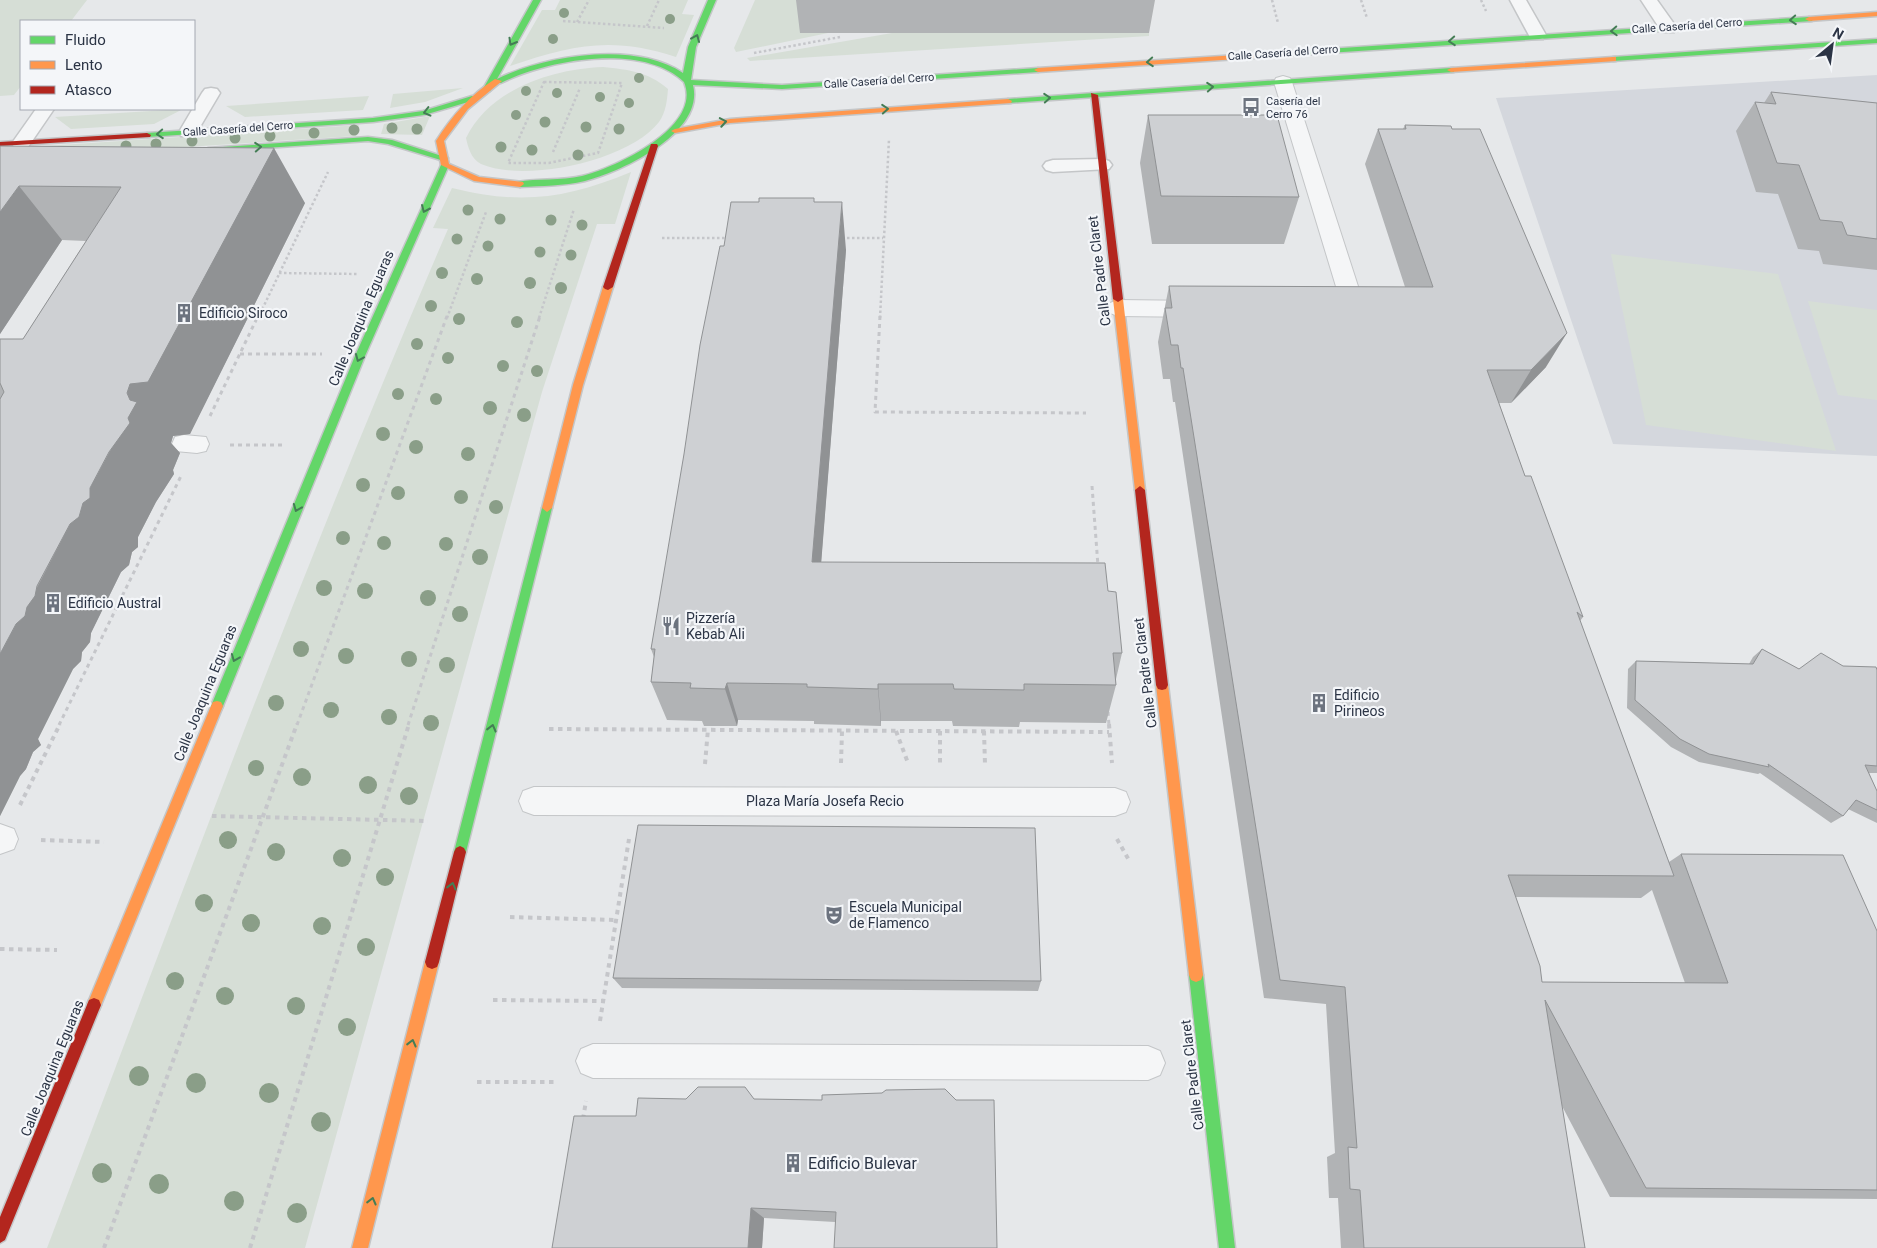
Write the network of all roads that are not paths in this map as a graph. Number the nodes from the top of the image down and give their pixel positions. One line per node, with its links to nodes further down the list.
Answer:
1 (536, 0): 11 (main road, one-way to 11)
2 (712, 0): 9 (main road, one-way to 2)
3 (1518, 0): 7 (lane)
4 (1649, 0): 6 (lane)
5 (1877, 14): 6 (main road, Calle Casería del Cerro, one-way to 6)
6 (1668, 28): 7 (main road, Calle Casería del Cerro, one-way to 7)
7 (1537, 36): 9 (main road, Calle Casería del Cerro, one-way to 9)
8 (1877, 41): 10 (main road)
9 (687, 80): 11 (main road, Calle Casería del Cerro); 16 (main road)
10 (1282, 82): 13 (main road, one-way to 10); 27 (street)
11 (487, 89): 14 (main road, Calle Casería del Cerro)
12 (211, 93): 17 (lane)
13 (1094, 95): 16 (main road, one-way to 13); 23 (main road, Calle Padre Claret)
14 (473, 98): 17 (main road, Calle Casería del Cerro, one-way to 17); 22 (main road)
15 (44, 110): 18 (lane)
16 (676, 131): 20 (main road, Calle Casería del Cerro)
17 (188, 132): 18 (main road, Calle Casería del Cerro, one-way to 18)
18 (21, 143): 19 (main road, Calle Casería del Cerro)
19 (0, 144)
20 (654, 146): 22 (main road, Calle Casería del Cerro); 33 (main road, one-way to 20)
21 (199, 151): 22 (main road, Calle Casería del Cerro, one-way to 22)
22 (444, 161): 32 (main road, Calle Joaquina Eguaras, one-way to 32)
23 (1102, 165): 24 (lane); 25 (main road, Calle Padre Claret)
24 (1053, 166)
25 (1118, 308): 26 (street); 34 (main road, Calle Padre Claret)
26 (1220, 309)
27 (1326, 311)
28 (534, 801): 29 (street, Plaza María Josefa Recio)
29 (1115, 802)
30 (593, 1061): 31 (street)
31 (1148, 1063)
32 (0, 1235)
33 (360, 1248)
34 (1227, 1248)

